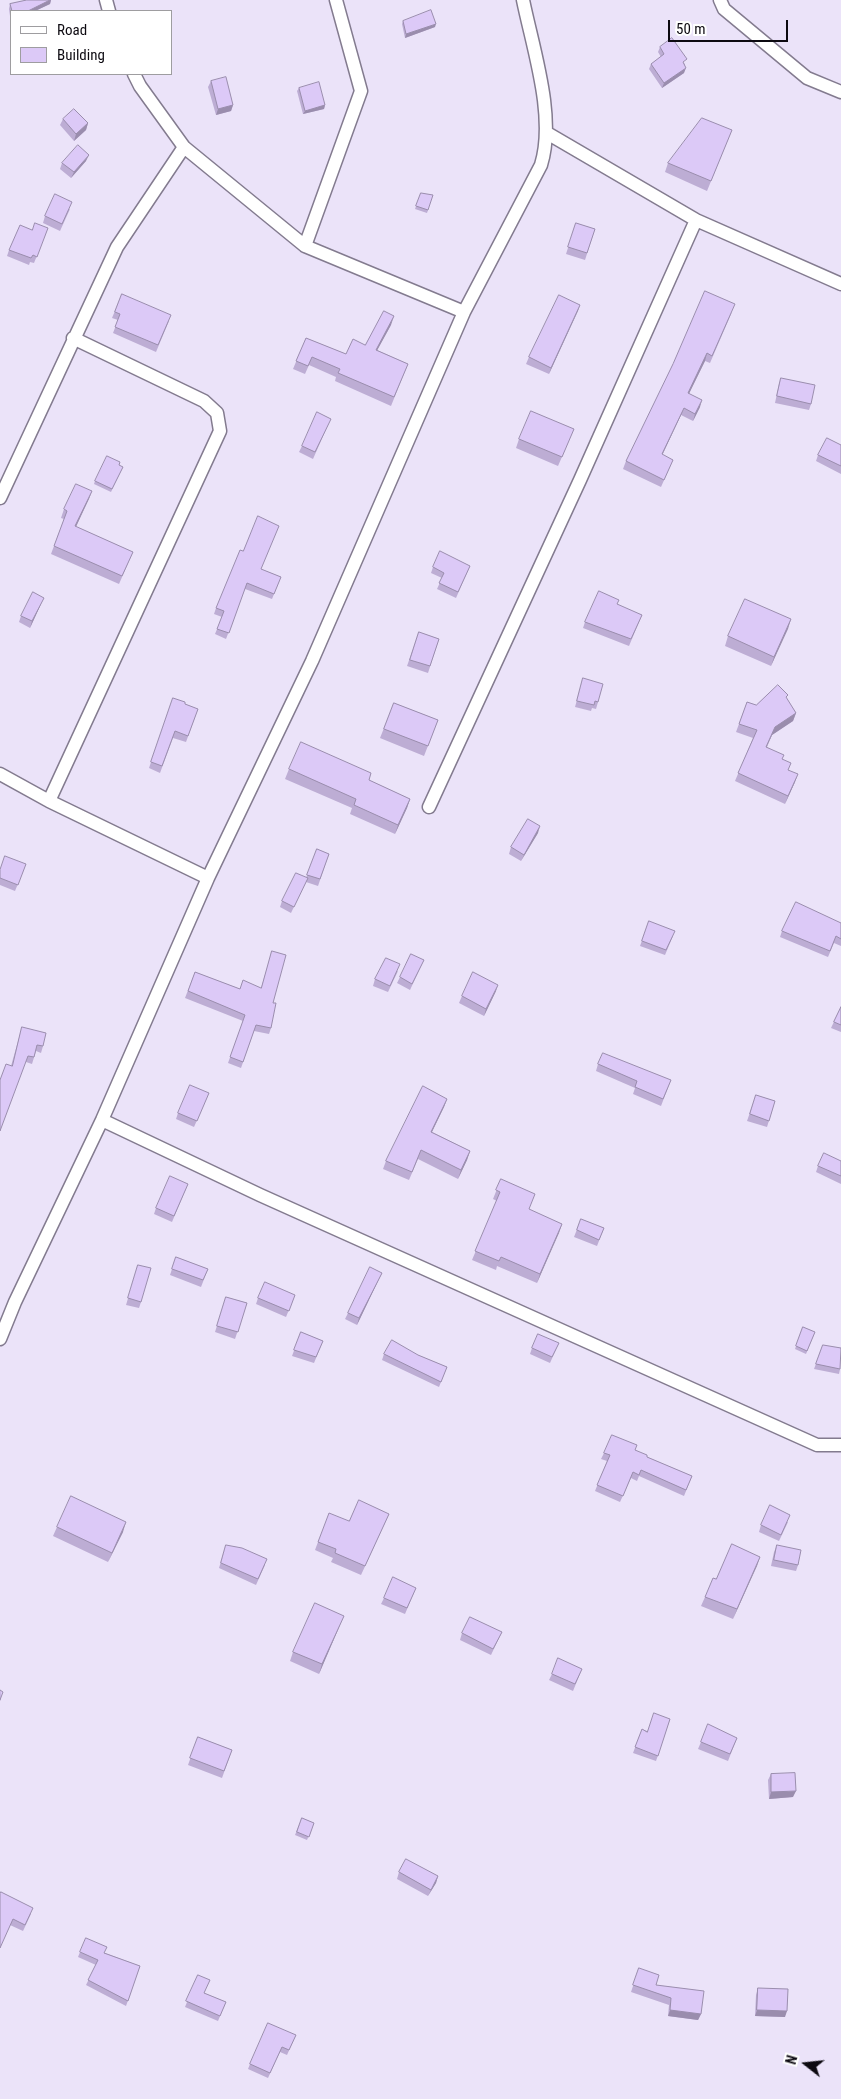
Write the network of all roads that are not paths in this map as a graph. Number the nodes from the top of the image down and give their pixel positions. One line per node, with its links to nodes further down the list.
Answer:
1 (336, 0): 9 (street)
2 (523, 0): 6 (street)
3 (720, 0): 5 (street)
4 (134, 75): 7 (street)
5 (841, 92)
6 (547, 133): 8 (street); 11 (street)
7 (184, 147): 9 (street); 12 (street)
8 (696, 220): 10 (street); 16 (street)
9 (306, 246): 11 (street)
10 (841, 284)
11 (464, 312): 17 (street)
12 (73, 338): 13 (street); 15 (street)
13 (0, 498)
14 (0, 774): 15 (street)
15 (49, 801): 17 (street)
16 (430, 807)
17 (208, 878): 18 (street)
18 (102, 1120): 19 (street); 20 (street)
19 (0, 1339)
20 (841, 1445)

